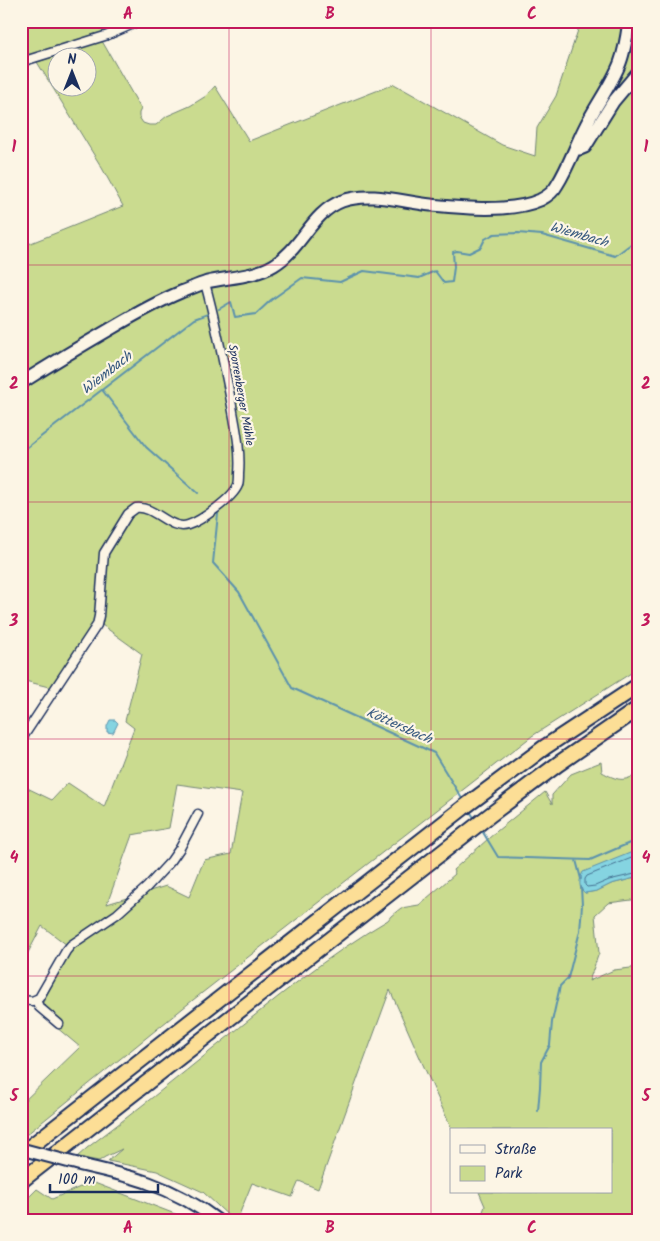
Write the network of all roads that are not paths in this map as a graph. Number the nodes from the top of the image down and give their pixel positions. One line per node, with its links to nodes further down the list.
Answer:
1 (140, 21): 3 (street)
2 (629, 21): 5 (main road)
3 (21, 62)
4 (639, 70): 5 (main road)
5 (576, 147): 6 (main road)
6 (205, 283): 7 (main road); 10 (street, Sporrenberger Mühle)
7 (21, 383)
8 (639, 685): 16 (highway)
9 (639, 708): 17 (highway)
10 (21, 740)
11 (198, 814): 13 (street)
12 (21, 1000): 13 (street)
13 (36, 1000): 14 (street)
14 (59, 1024)
15 (21, 1150): 18 (main road, bridge)
16 (21, 1154)
17 (21, 1180)
18 (217, 1220)

